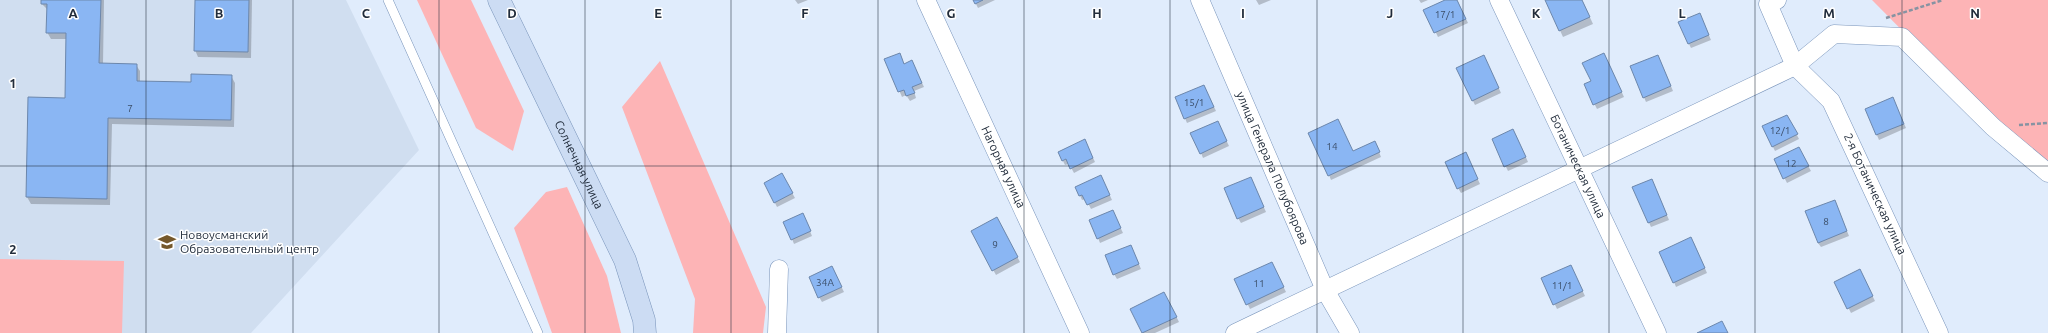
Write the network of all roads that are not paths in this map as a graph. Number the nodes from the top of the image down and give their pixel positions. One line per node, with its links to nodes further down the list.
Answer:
1 (388, 0): 12 (lane)
2 (500, 0): 13 (street, Солнечная улица)
3 (926, 0): 15 (street, Нагорная улица)
4 (1200, 0): 11 (street, улица Генерала Полубоярова)
5 (1499, 0): 8 (street, Ботаническая улица)
6 (1777, 0): 7 (street)
7 (1795, 66): 8 (street); 9 (street); 19 (street, 2-я Ботаническая улица)
8 (1579, 169): 11 (street); 18 (street, Ботаническая улица)
9 (2048, 173)
10 (779, 270): 14 (street)
11 (1325, 290): 16 (street); 17 (street, улица Генерала Полубоярова)
12 (538, 333)
13 (646, 333)
14 (777, 333)
15 (1080, 333)
16 (1234, 333)
17 (1350, 333)
18 (1657, 333)
19 (1939, 333)

